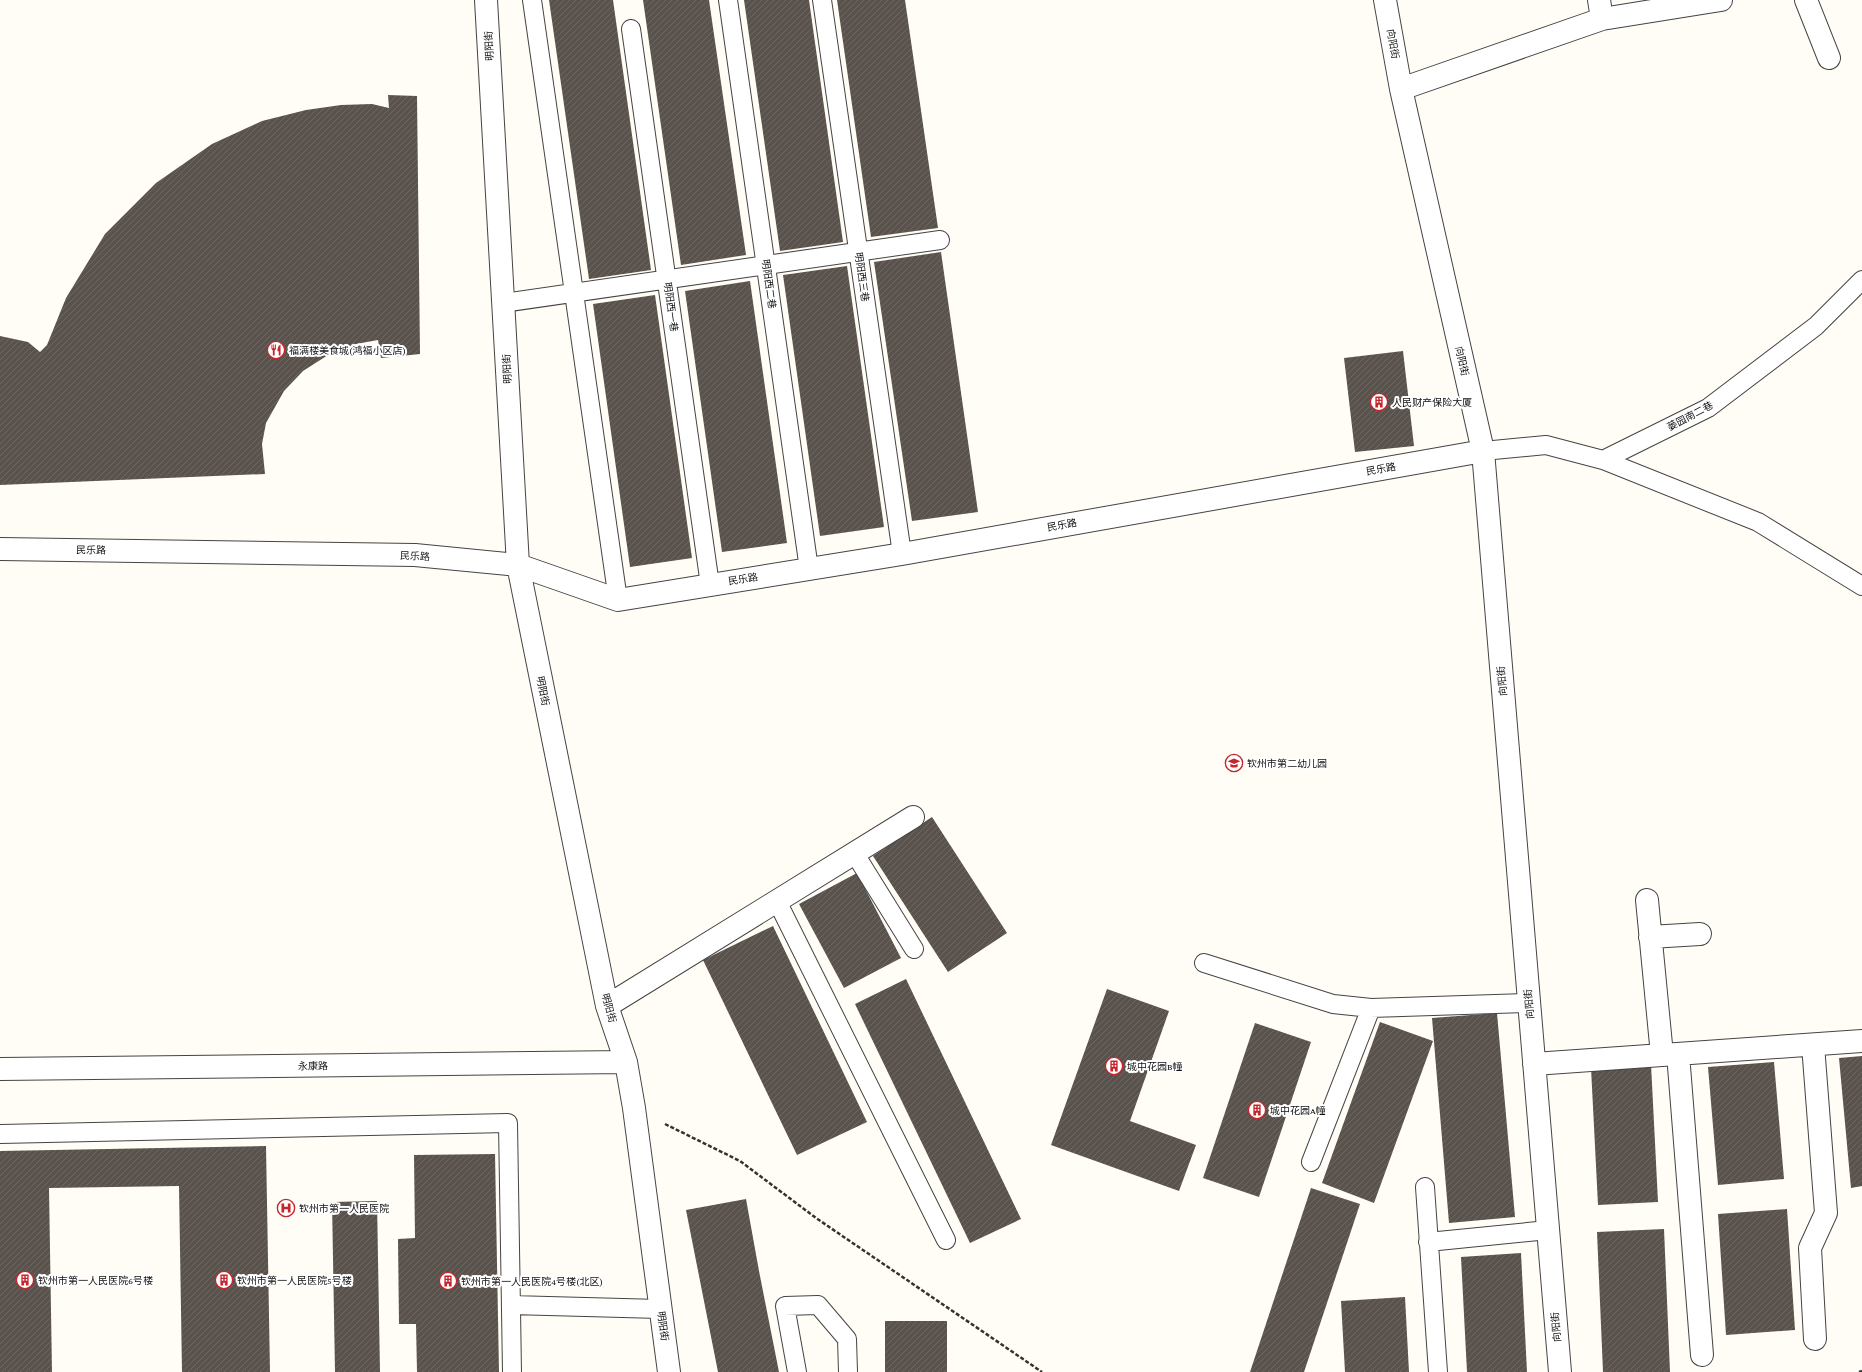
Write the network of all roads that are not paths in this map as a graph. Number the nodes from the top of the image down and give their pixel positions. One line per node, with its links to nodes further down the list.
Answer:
1 (486, 0): 18 (street, 明阳街)
2 (532, 0): 17 (lane)
3 (728, 0): 14 (lane, 明阳西二巷)
4 (822, 0): 13 (lane, 明阳西三巷)
5 (1385, 0): 11 (street, 向阳街)
6 (1721, 0): 8 (street)
7 (1806, 0): 10 (street)
8 (1600, 9): 11 (street)
9 (631, 29): 15 (lane, 明阳西一巷)
10 (1829, 58)
11 (1401, 89): 19 (street, 向阳街)
12 (940, 240): 13 (lane)
13 (858, 252): 14 (lane); 22 (lane, 明阳西三巷)
14 (766, 266): 15 (lane); 24 (lane, 明阳西二巷)
15 (667, 280): 17 (lane); 25 (lane, 明阳西一巷)
16 (1862, 280): 20 (lane, 蒌园南二巷)
17 (574, 293): 18 (lane); 27 (lane)
18 (504, 303): 23 (street, 明阳街)
19 (1483, 450): 20 (lane); 22 (street, 民乐路); 36 (street, 向阳街)
20 (1603, 460): 26 (lane)
21 (0, 549): 23 (street, 民乐路)
22 (902, 554): 24 (street, 民乐路)
23 (518, 565): 27 (street, 民乐路); 37 (street, 明阳街)
24 (809, 569): 25 (street, 民乐路)
25 (710, 585): 27 (street, 民乐路)
26 (1862, 586)
27 (618, 600)
28 (913, 817): 29 (street)
29 (855, 854): 31 (street); 34 (lane)
30 (1646, 900): 33 (street)
31 (778, 901): 37 (street); 49 (lane)
32 (1700, 934): 33 (street)
33 (1650, 937): 41 (street)
34 (914, 949)
35 (1204, 963): 38 (lane)
36 (1529, 1003): 38 (lane); 43 (street, 向阳街)
37 (607, 1006): 42 (street, 明阳街)
38 (1371, 1008): 46 (lane)
39 (1862, 1041): 40 (street)
40 (1813, 1045): 41 (street); 53 (street)
41 (1670, 1055): 43 (street); 54 (street)
42 (626, 1062): 44 (street, 永康路); 52 (street, 明阳街)
43 (1534, 1064): 48 (street, 向阳街)
44 (0, 1069)
45 (0, 1134): 51 (lane)
46 (1311, 1162)
47 (1425, 1186): 50 (lane)
48 (1548, 1230): 50 (lane); 60 (street, 向阳街)
49 (946, 1240)
50 (1428, 1242): 59 (lane)
51 (511, 1305): 52 (lane); 55 (lane)
52 (660, 1309): 56 (street, 明阳街)
53 (1815, 1340)
54 (1702, 1355)
55 (512, 1372)
56 (669, 1372)
57 (797, 1372): 58 (lane)
58 (848, 1372)
59 (1438, 1372)
60 (1560, 1372)

